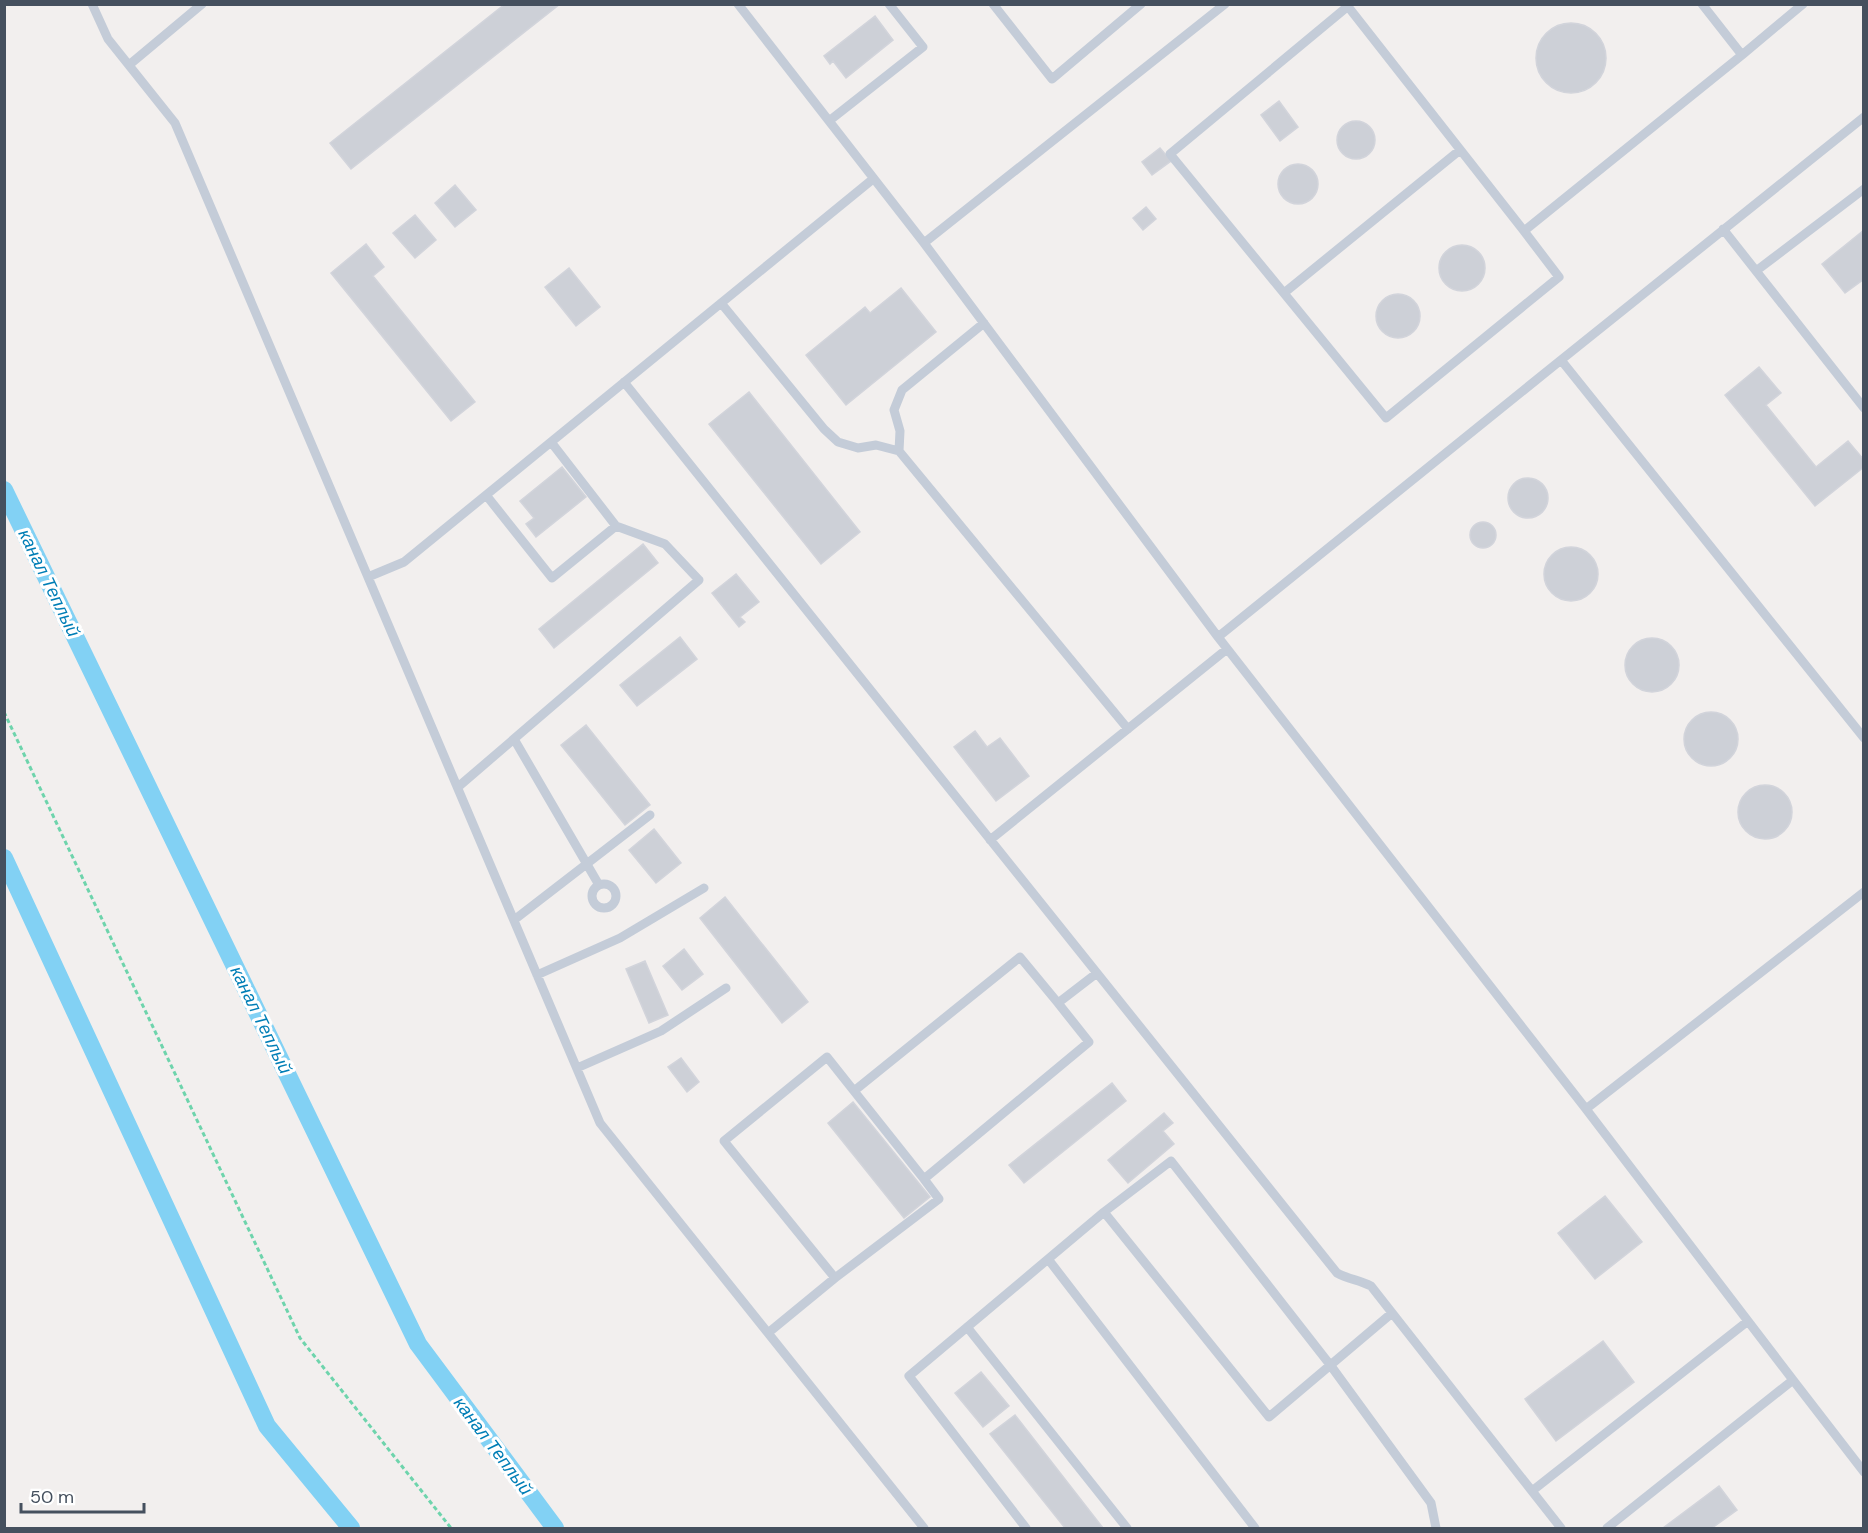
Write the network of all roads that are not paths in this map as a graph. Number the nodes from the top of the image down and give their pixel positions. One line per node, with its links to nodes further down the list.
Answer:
1 (92, 4): 12 (lane)
2 (202, 4): 12 (lane)
3 (738, 4): 14 (lane)
4 (889, 4): 14 (lane)
5 (993, 4): 6 (lane)
6 (1141, 4)
7 (1225, 4): 20 (lane)
8 (1702, 4): 11 (lane)
9 (1803, 4): 11 (lane)
10 (1346, 6): 15 (lane); 22 (lane)
11 (1742, 55): 19 (lane)
12 (129, 65): 32 (lane)
13 (1863, 117): 18 (lane)
14 (829, 122): 16 (lane)
15 (1460, 150): 19 (lane); 22 (lane)
16 (873, 179): 20 (lane); 23 (lane)
17 (1863, 189): 21 (lane)
18 (1724, 229): 21 (lane); 25 (lane)
19 (1524, 231): 22 (lane)
20 (924, 243): 24 (lane)
21 (1756, 271): 27 (lane)
22 (1284, 293)
23 (721, 303): 26 (lane); 29 (lane)
24 (984, 323): 29 (lane); 33 (lane)
25 (1561, 360): 33 (lane); 36 (lane)
26 (624, 382): 28 (lane); 40 (lane)
27 (1863, 408)
28 (551, 442): 30 (lane); 31 (lane)
29 (899, 451): 35 (lane)
30 (486, 495): 31 (lane); 32 (lane)
31 (616, 526): 37 (lane)
32 (368, 577): 38 (lane)
33 (1218, 637): 34 (lane)
34 (1227, 649): 35 (lane); 52 (lane)
35 (1128, 729): 40 (lane)
36 (1863, 738)
37 (514, 739): 38 (lane); 41 (lane)
38 (458, 787): 45 (lane)
39 (650, 815): 41 (lane)
40 (990, 840): 46 (lane)
41 (586, 864): 42 (lane); 45 (lane)
42 (599, 885)
43 (704, 888): 47 (lane)
44 (1863, 892): 52 (lane)
45 (514, 920): 47 (lane)
46 (1097, 973): 49 (lane); 57 (lane)
47 (537, 975): 50 (lane)
48 (726, 988): 50 (lane)
49 (1058, 1003): 51 (lane); 53 (lane)
50 (577, 1068): 60 (lane)
51 (854, 1091): 53 (lane); 56 (lane)
52 (1586, 1109): 58 (lane)
53 (924, 1179): 56 (lane)
54 (1104, 1212): 55 (lane); 61 (lane); 61 (lane)
55 (1048, 1259): 59 (lane); 68 (lane)
56 (835, 1278): 60 (lane)
57 (1392, 1313): 61 (lane); 64 (lane)
58 (1748, 1321): 62 (lane); 64 (lane)
59 (968, 1327): 66 (lane); 67 (lane)
60 (768, 1333): 65 (lane)
61 (1332, 1366): 69 (lane)
62 (1792, 1380): 63 (lane); 71 (lane)
63 (1863, 1472)
64 (1532, 1491): 70 (lane)
65 (924, 1528)
66 (1026, 1528)
67 (1127, 1528)
68 (1255, 1528)
69 (1436, 1528)
70 (1561, 1528)
71 (1608, 1528)

